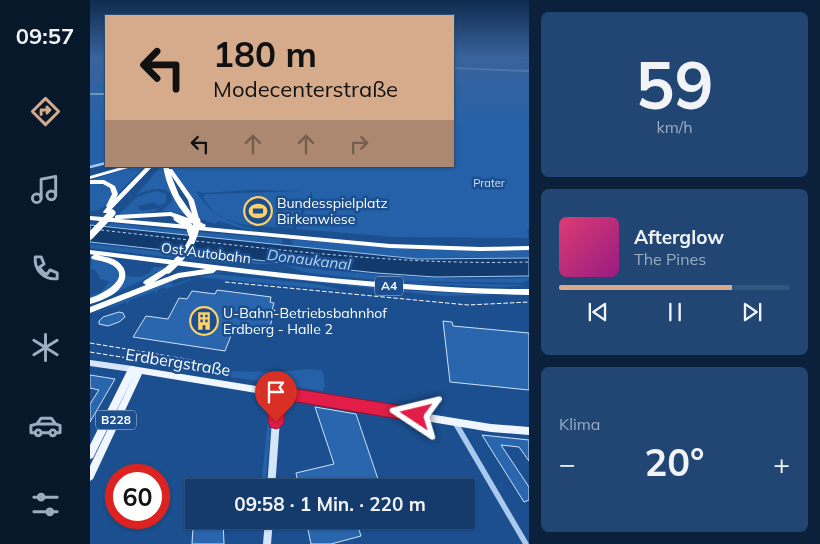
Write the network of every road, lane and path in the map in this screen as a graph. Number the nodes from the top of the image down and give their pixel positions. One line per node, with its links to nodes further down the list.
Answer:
1 (90, 94): 2 (street)
2 (105, 94)
3 (105, 163): 4 (street)
4 (90, 167)
5 (124, 167): 11 (highway)
6 (129, 167): 11 (highway)
7 (149, 167): 12 (highway)
8 (155, 167): 12 (highway)
9 (167, 167): 14 (highway)
10 (168, 167): 14 (highway)
11 (90, 179): 12 (highway)
12 (109, 212): 15 (highway); 17 (highway, bridge)
13 (90, 216): 14 (highway); 16 (highway, Ost Autobahn); 18 (highway, bridge)
14 (196, 219): 16 (highway); 18 (highway, bridge)
15 (90, 229)
16 (248, 234): 19 (highway, Ost Autobahn)
17 (90, 236)
18 (194, 239): 24 (highway, bridge)
19 (529, 248)
20 (90, 254): 21 (highway, Ost Autobahn / A4); 23 (highway)
21 (245, 270): 22 (highway, Ost Autobahn / A4); 24 (highway)
22 (529, 292)
23 (90, 301)
24 (90, 308)
25 (90, 363): 26 (street, Erdbergstraße)
26 (136, 370): 27 (main road, Erdbergstraße); 30 (main road, B228)
27 (278, 392): 28 (main road, Erdbergstraße); 32 (street)
28 (455, 422): 29 (main road, Erdbergstraße); 35 (street)
29 (529, 432)
30 (92, 459): 31 (main road, B228)
31 (90, 476)
32 (272, 479)
33 (268, 529): 34 (street)
34 (267, 544)
35 (526, 544)

